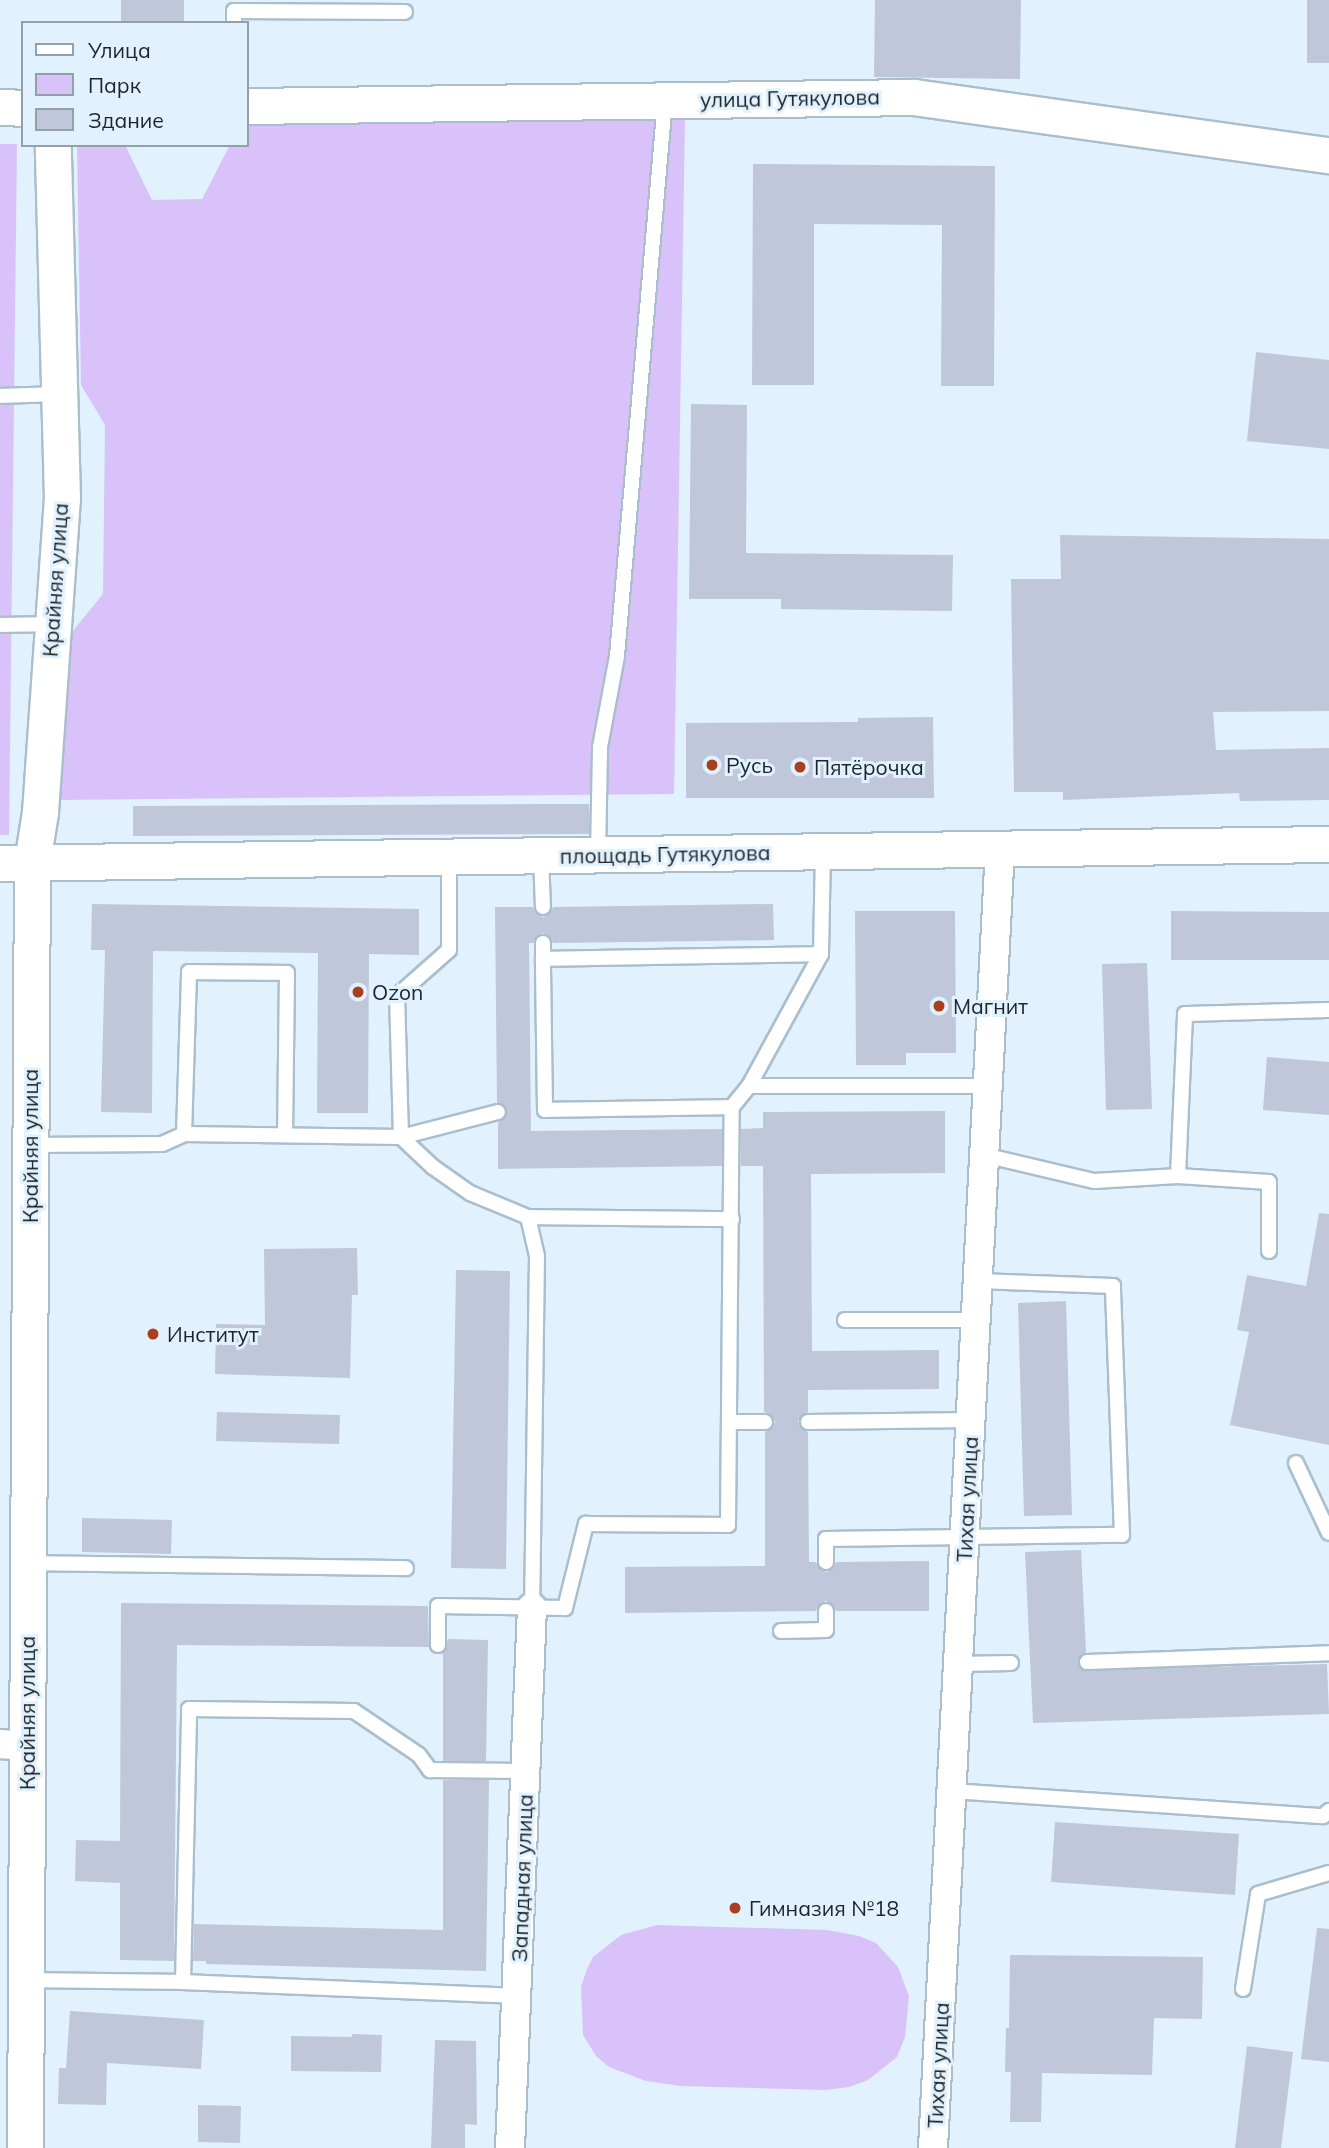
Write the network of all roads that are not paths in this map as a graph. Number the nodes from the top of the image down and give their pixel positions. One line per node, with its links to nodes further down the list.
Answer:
1 (405, 12): 2 (lane)
2 (234, 21)
3 (666, 100): 4 (street, улица Гутякулова); 8 (street, улица Гутякулова); 16 (lane)
4 (248, 106)
5 (0, 107): 6 (street)
6 (21, 107)
7 (53, 147): 9 (street, Крайняя улица)
8 (1329, 155)
9 (60, 394): 10 (lane); 11 (street, Крайняя улица)
10 (0, 396)
11 (51, 624): 12 (lane); 19 (street, Крайняя улица)
12 (0, 625)
13 (1329, 844): 14 (street, площадь Гутякулова)
14 (1000, 849): 15 (street, площадь Гутякулова); 26 (street, Тихая улица)
15 (823, 852): 16 (street, площадь Гутякулова); 22 (lane)
16 (598, 854): 17 (street, площадь Гутякулова)
17 (541, 856): 18 (street, площадь Гутякулова); 20 (lane)
18 (449, 857): 19 (street, площадь Гутякулова); 31 (lane)
19 (16, 862): 32 (street, Крайняя улица)
20 (543, 907)
21 (543, 943): 23 (lane)
22 (821, 954): 23 (lane); 25 (lane)
23 (543, 959): 27 (lane)
24 (1329, 1010): 34 (lane)
25 (749, 1086): 26 (lane); 27 (lane)
26 (988, 1086): 33 (street, Тихая улица)
27 (732, 1107): 36 (lane)
28 (498, 1112): 31 (lane)
29 (184, 1134): 30 (lane); 30 (lane); 32 (lane)
30 (285, 1135): 31 (lane)
31 (401, 1137): 35 (lane)
32 (30, 1145): 49 (street, Крайняя улица)
33 (984, 1156): 34 (lane); 38 (street, Тихая улица)
34 (1178, 1176): 37 (lane)
35 (528, 1217): 36 (lane); 51 (lane)
36 (732, 1219): 42 (lane)
37 (1269, 1251)
38 (978, 1281): 39 (street, Тихая улица); 47 (lane)
39 (975, 1320): 40 (lane); 41 (street, Тихая улица)
40 (845, 1321)
41 (972, 1420): 44 (lane); 47 (street, Тихая улица)
42 (731, 1422): 43 (lane); 51 (lane)
43 (765, 1422)
44 (808, 1422)
45 (1296, 1462): 46 (lane)
46 (1329, 1533)
47 (964, 1539): 48 (lane); 58 (street, Тихая улица)
48 (826, 1562)
49 (28, 1563): 50 (lane); 59 (street, Крайняя улица)
50 (406, 1568)
51 (531, 1607): 54 (lane); 60 (street, Западная улица)
52 (826, 1611): 53 (lane)
53 (781, 1631)
54 (438, 1645)
55 (1329, 1653): 56 (lane)
56 (1087, 1662)
57 (1011, 1663): 58 (lane)
58 (958, 1664): 61 (street, Тихая улица)
59 (14, 1745): 64 (street, Крайняя улица)
60 (526, 1771): 65 (lane); 67 (street, Западная улица)
61 (952, 1791): 62 (lane); 70 (street, Тихая улица)
62 (1329, 1811)
63 (1329, 1873): 66 (lane)
64 (27, 1980): 65 (lane); 68 (street, Крайняя улица)
65 (183, 1982): 67 (lane)
66 (1243, 1989)
67 (518, 1996): 69 (street, Западная улица)
68 (25, 2148)
69 (510, 2148)
70 (933, 2148)

